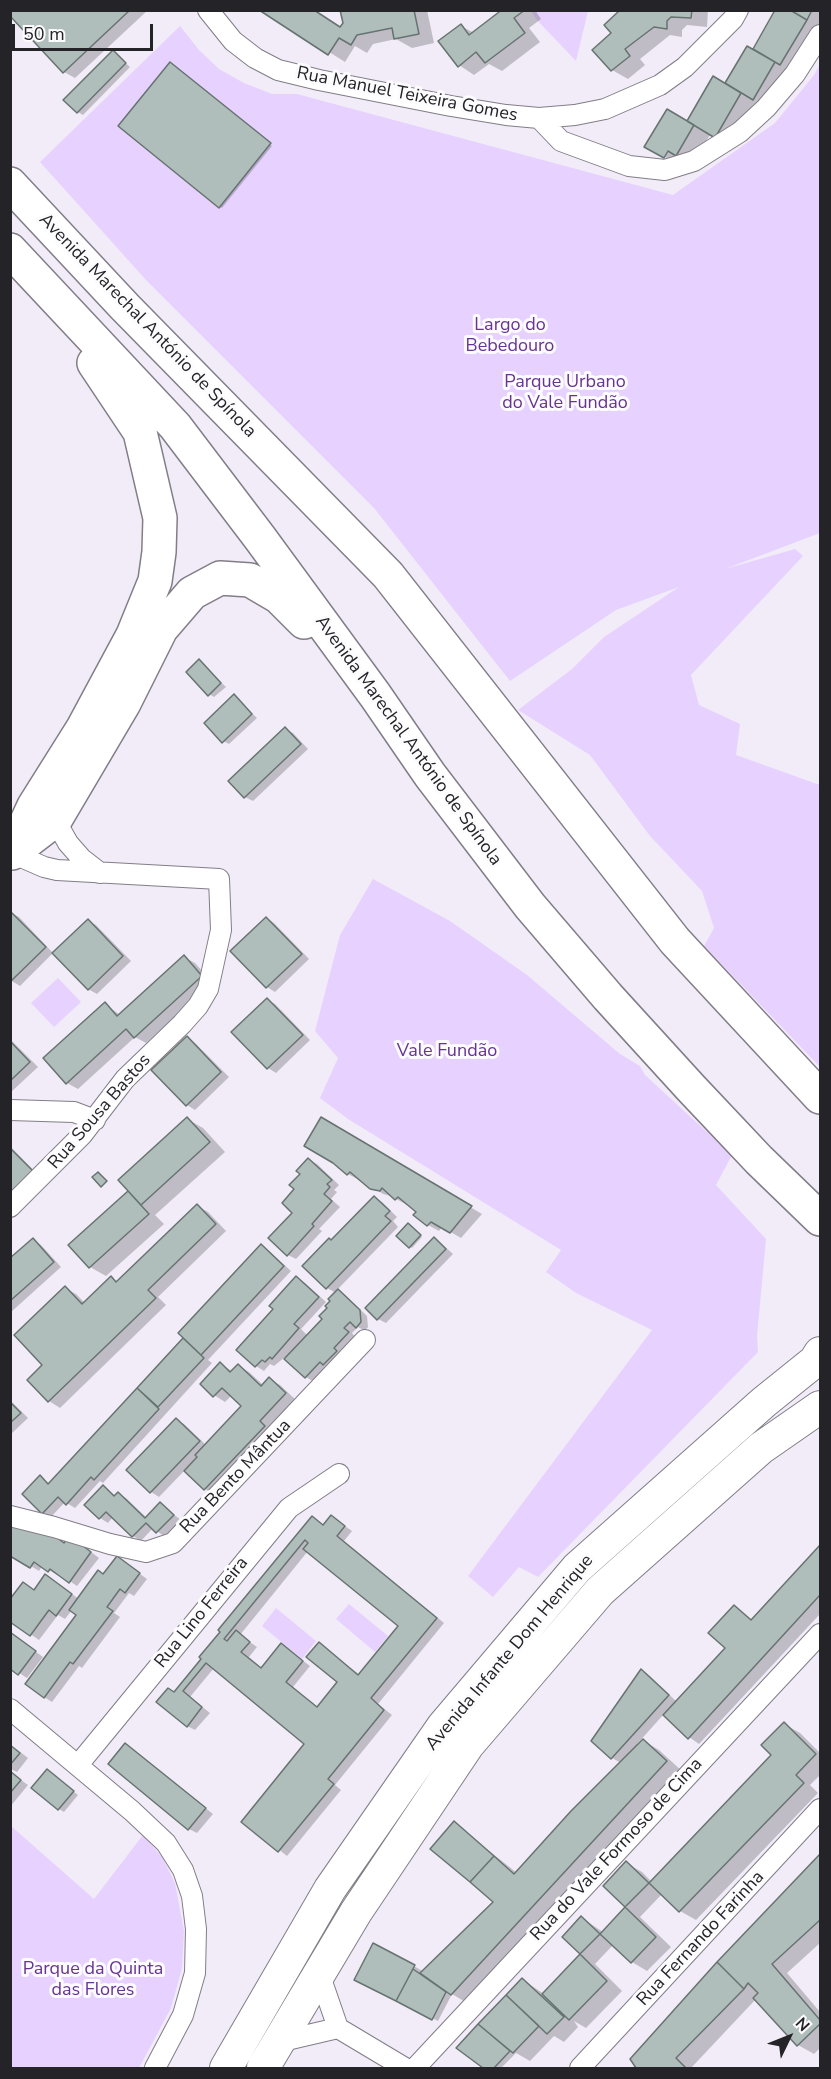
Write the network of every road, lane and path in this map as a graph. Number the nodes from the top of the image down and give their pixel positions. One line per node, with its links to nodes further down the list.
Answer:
1 (208, 10): 4 (street, Rua Manuel Teixeira Gomes)
2 (738, 10): 4 (street, Rua Manuel Teixeira Gomes)
3 (820, 35): 4 (street)
4 (539, 118)
5 (10, 184): 12 (highway, Avenida Marechal António de Spínola)
6 (10, 250): 7 (highway, Avenida Marechal António de Spínola)
7 (34, 275): 8 (highway, Avenida Marechal António de Spínola); 10 (highway)
8 (375, 695): 9 (highway); 16 (highway, Avenida Marechal António de Spínola)
9 (55, 820): 10 (highway); 11 (street)
10 (12, 853): 11 (street)
11 (100, 873): 14 (street, Rua Sousa Bastos)
12 (820, 1098)
13 (10, 1110): 14 (street)
14 (95, 1120): 15 (street, Rua Sousa Bastos)
15 (10, 1207)
16 (819, 1218)
17 (365, 1340): 21 (street, Rua Bento Mântua)
18 (820, 1353): 30 (main road, Avenida Infante Dom Henrique)
19 (820, 1407): 26 (main road, Avenida Infante Dom Henrique)
20 (339, 1474): 24 (street, Rua Lino Ferreira)
21 (10, 1516)
22 (820, 1634): 32 (street, Rua do Vale Formoso de Cima)
23 (10, 1709): 24 (street)
24 (78, 1765): 29 (street)
25 (820, 1809): 33 (street, Rua Fernando Farinha)
26 (319, 1973): 27 (street); 28 (main road, Avenida Infante Dom Henrique)
27 (338, 2028): 28 (street); 31 (street)
28 (271, 2055)
29 (154, 2068)
30 (226, 2068)
31 (405, 2068)
32 (415, 2068)
33 (580, 2068)

